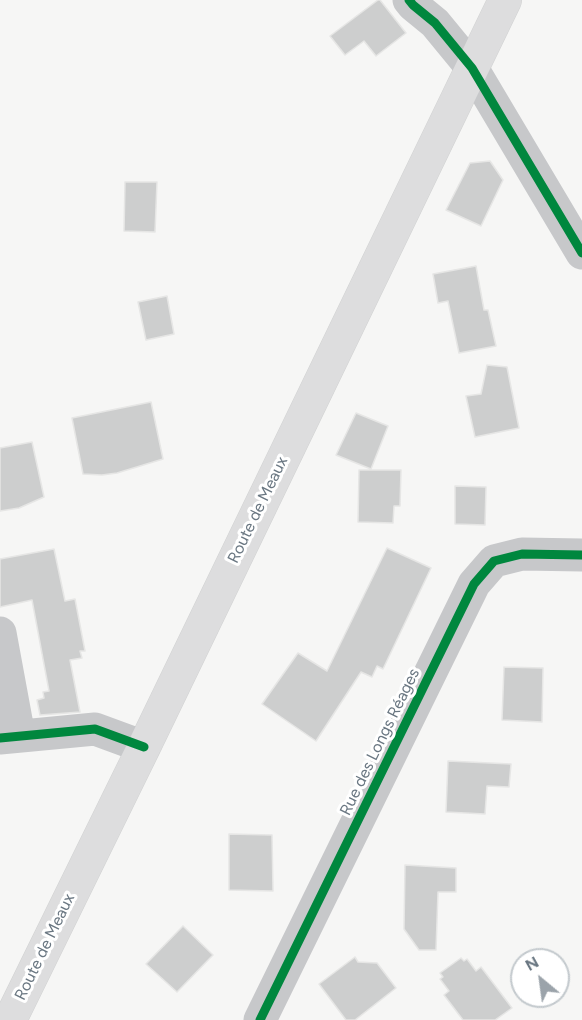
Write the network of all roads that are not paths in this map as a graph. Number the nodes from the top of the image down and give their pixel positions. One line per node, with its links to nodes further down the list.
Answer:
1 (409, 0): 3 (street)
2 (505, 0): 3 (main road, Route de Meaux)
3 (472, 68): 4 (street); 8 (main road, Route de Meaux)
4 (582, 253)
5 (582, 555): 10 (street, Rue des Longs Réages)
6 (0, 633): 7 (street)
7 (9, 737): 8 (street)
8 (144, 747): 9 (main road, Route de Meaux)
9 (10, 1020)
10 (260, 1020)

